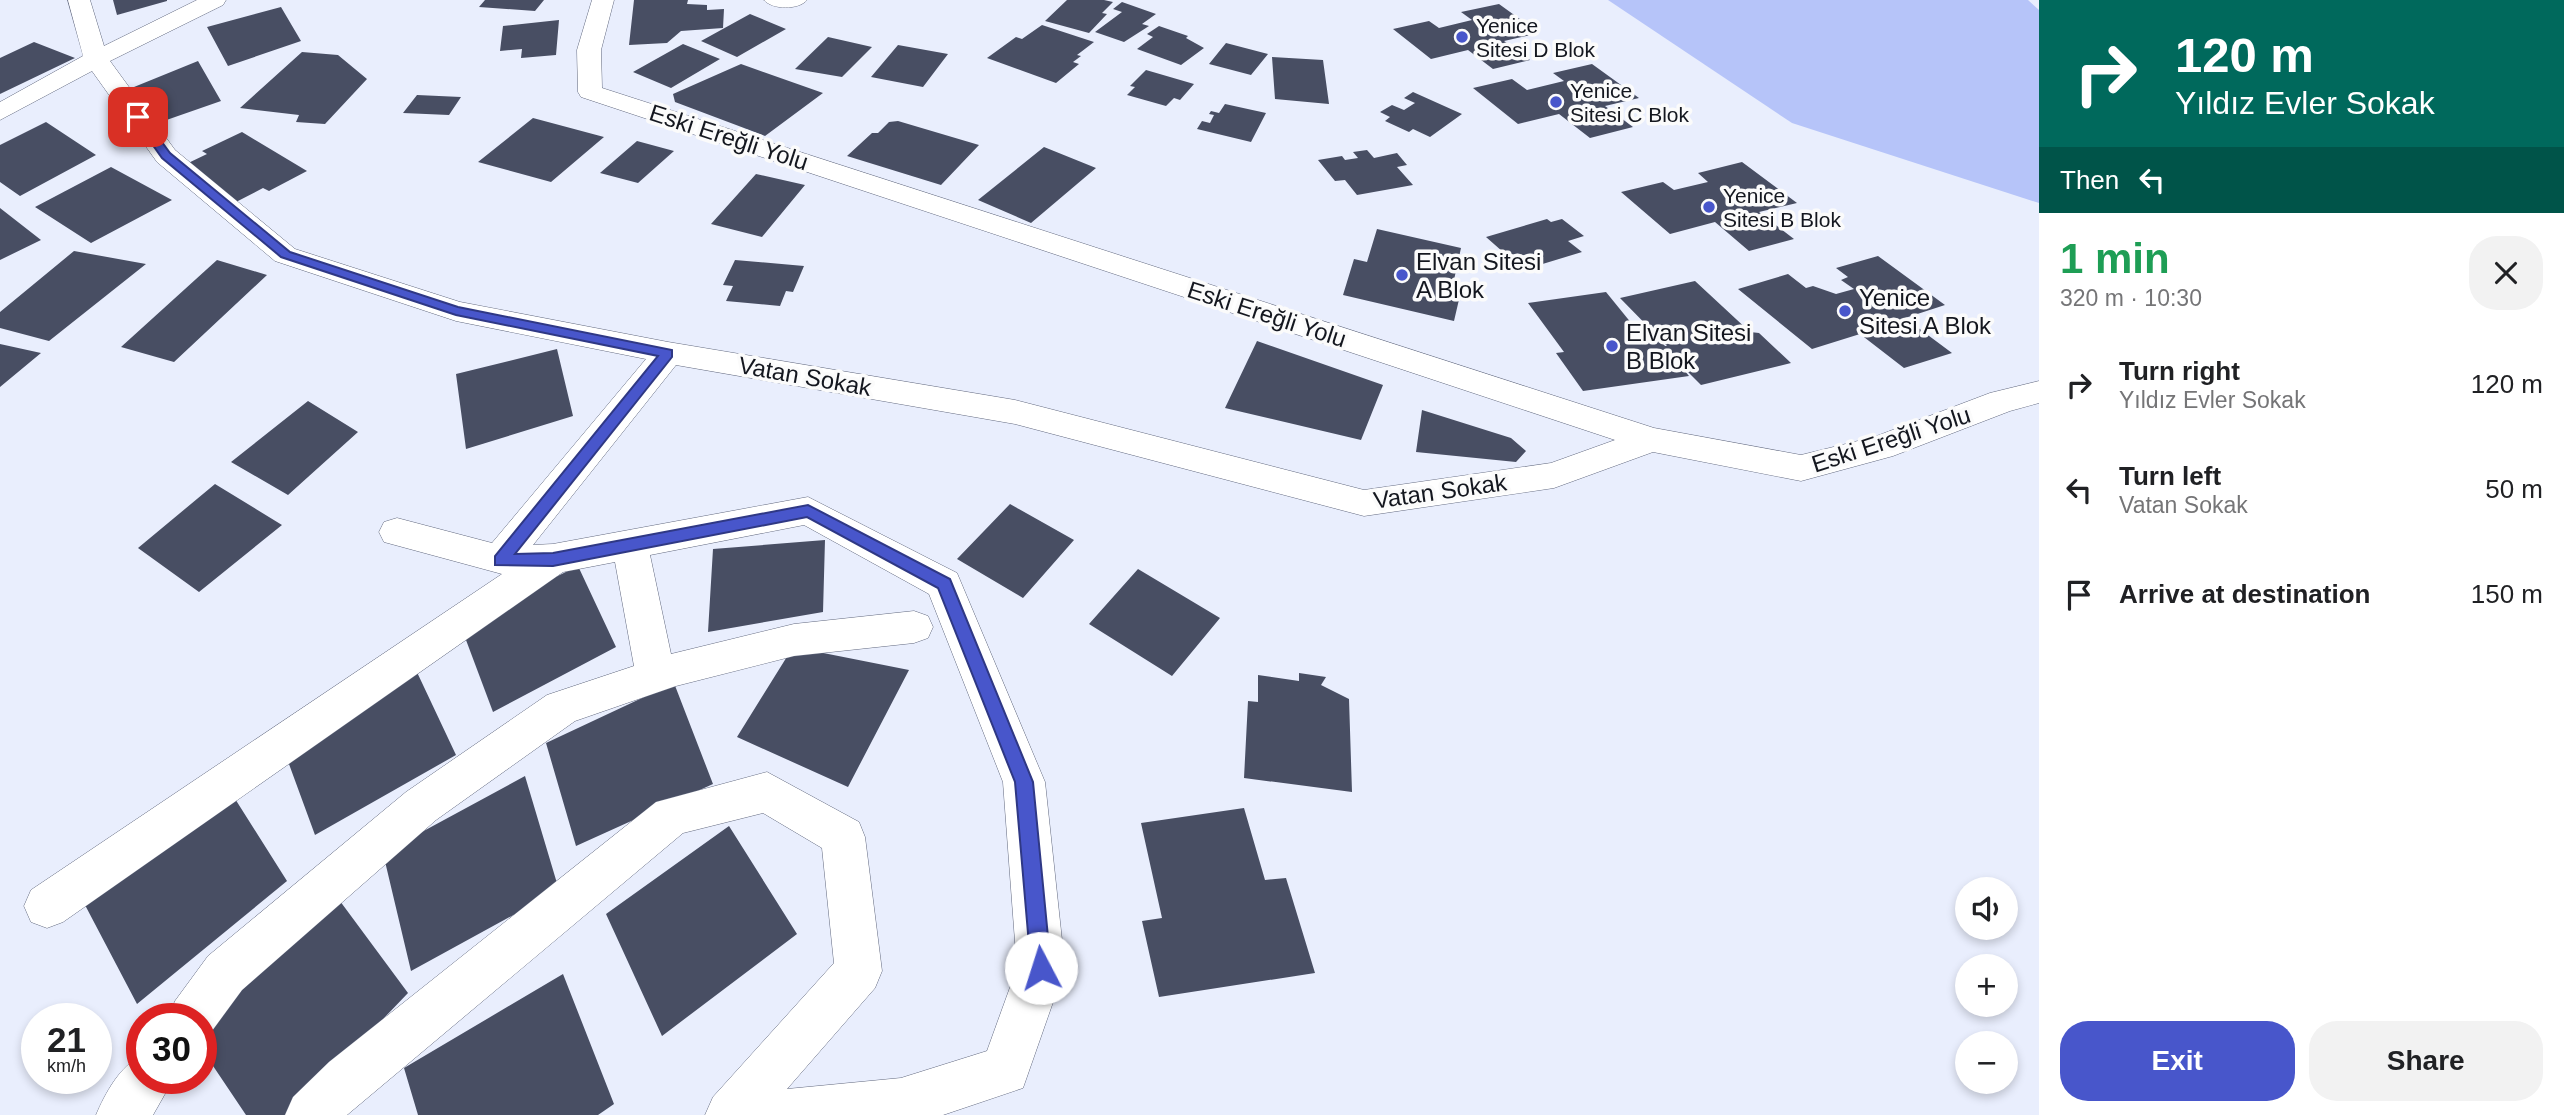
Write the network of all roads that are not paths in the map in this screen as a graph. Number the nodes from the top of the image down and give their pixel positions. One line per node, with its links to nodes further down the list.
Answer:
1 (79, 0): 6 (street, Vatan Sokak)
2 (215, 0): 6 (street)
3 (603, 0): 10 (street, Eski Ereğli Yolu)
4 (775, 0): 5 (street)
5 (796, 0)
6 (96, 59): 7 (street); 8 (street, Vatan Sokak)
7 (0, 111)
8 (668, 353): 10 (street, Vatan Sokak); 14 (street)
9 (2039, 392): 10 (street, Eski Ereğli Yolu)
10 (1652, 440)
11 (397, 532): 14 (street)
12 (629, 545): 13 (street); 16 (street); 23 (street)
13 (553, 559): 14 (street); 17 (street)
14 (500, 560)
15 (914, 627): 16 (street)
16 (656, 676): 18 (street)
17 (47, 906)
18 (203, 1003)
19 (137, 1094): 20 (street)
20 (122, 1115)
21 (311, 1115): 22 (street)
22 (731, 1115)
23 (786, 1115)

